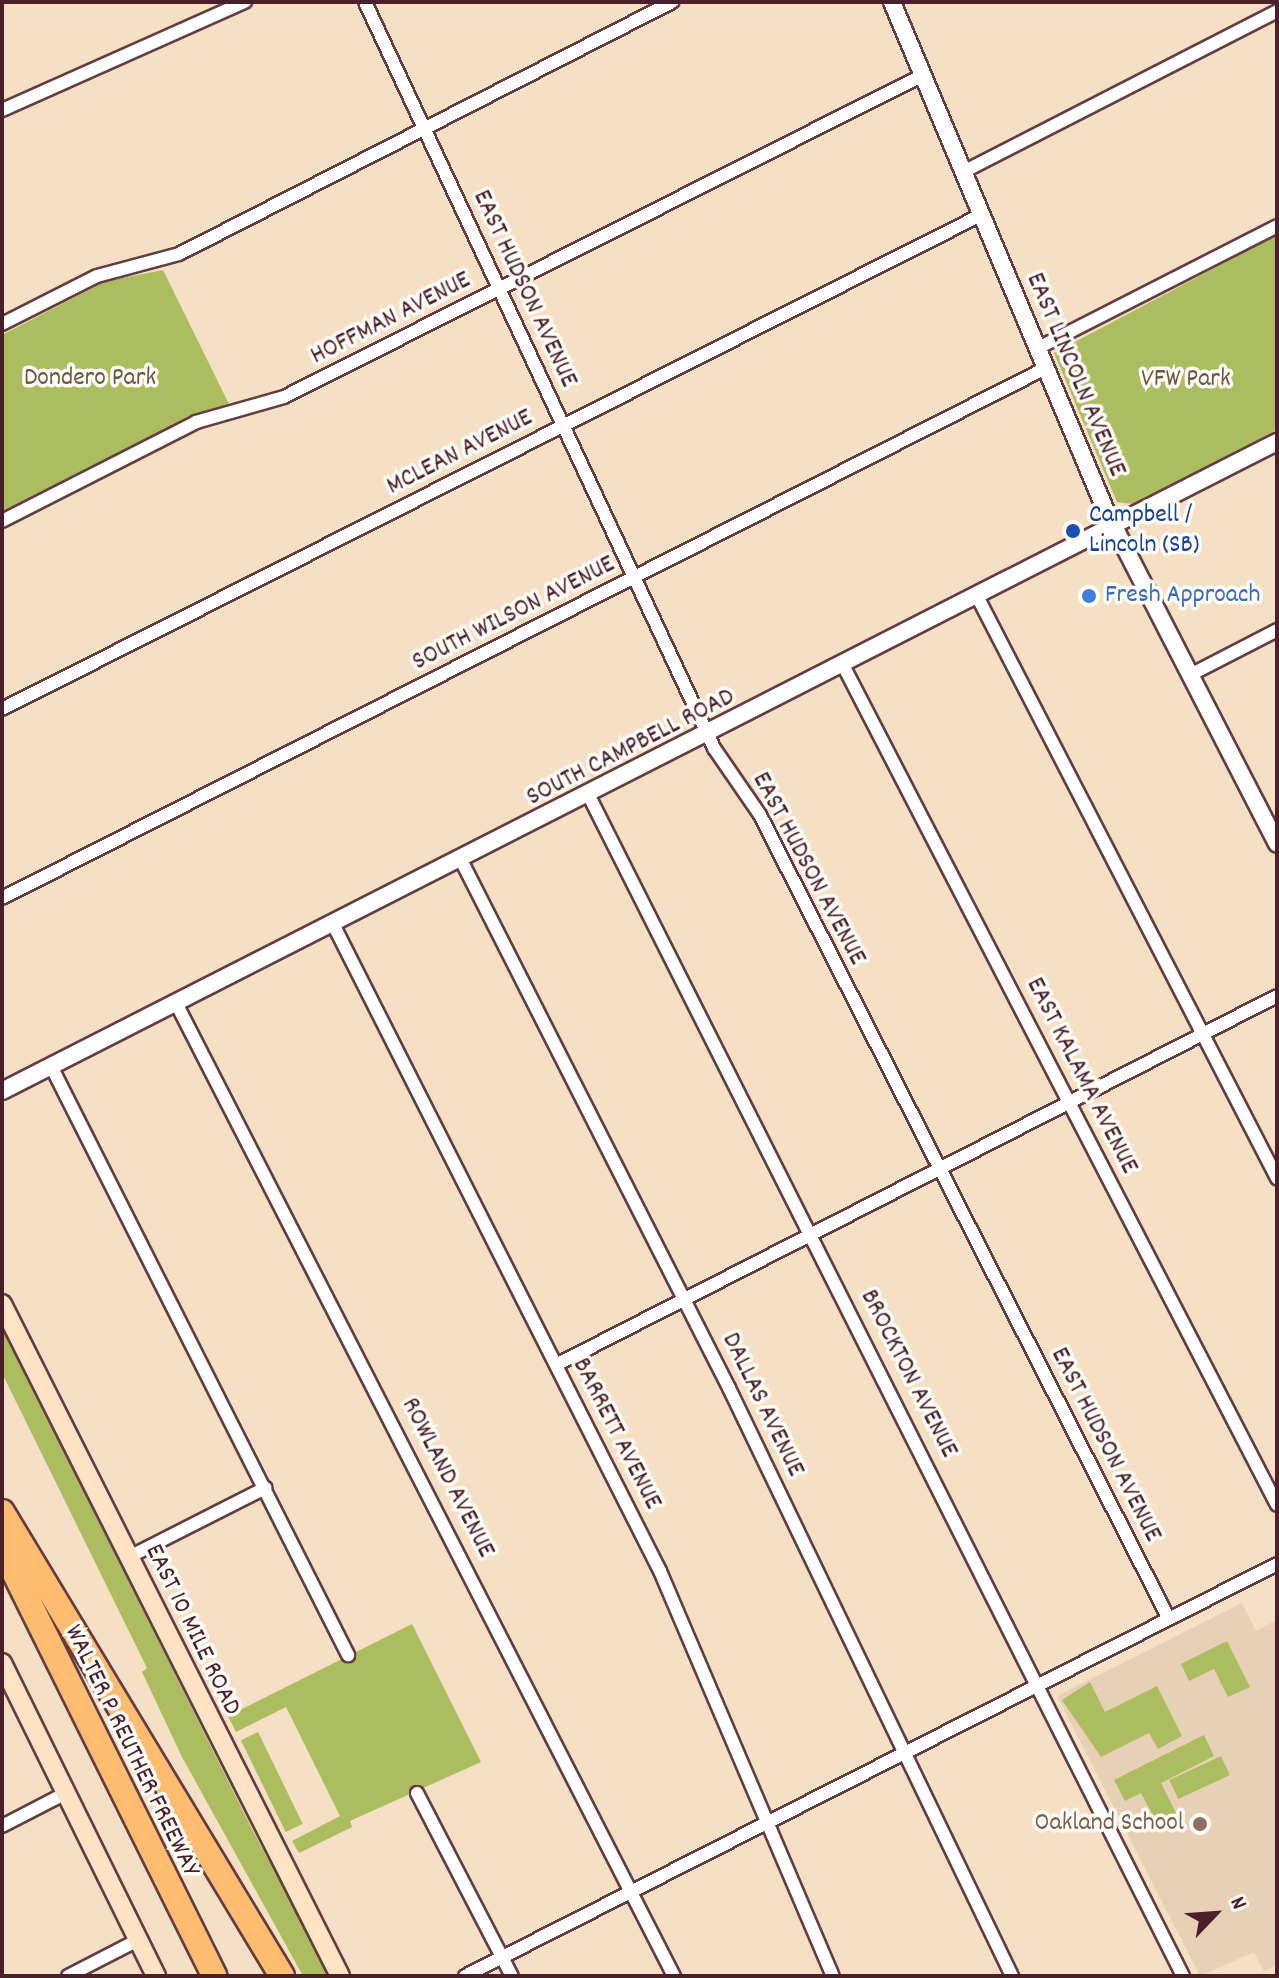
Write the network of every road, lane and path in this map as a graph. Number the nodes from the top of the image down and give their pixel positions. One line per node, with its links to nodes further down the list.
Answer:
1 (245, 2): 7 (street)
2 (365, 2): 8 (street, EAST HUDSON AVENUE)
3 (672, 2): 8 (street)
4 (892, 2): 6 (street, EAST LINCOLN AVENUE)
5 (1277, 11): 9 (street)
6 (923, 75): 9 (street, EAST LINCOLN AVENUE); 12 (street, HOFFMAN AVENUE)
7 (2, 110)
8 (424, 130): 12 (street, EAST HUDSON AVENUE); 13 (street)
9 (963, 172): 10 (street, EAST LINCOLN AVENUE)
10 (981, 215): 14 (street, EAST LINCOLN AVENUE); 16 (street, MCLEAN AVENUE)
11 (1277, 226): 14 (street)
12 (500, 288): 16 (street, EAST HUDSON AVENUE); 18 (street, HOFFMAN AVENUE)
13 (2, 324)
14 (1038, 348): 15 (street, EAST LINCOLN AVENUE)
15 (1046, 368): 19 (street, EAST LINCOLN AVENUE); 20 (street, SOUTH WILSON AVENUE)
16 (564, 426): 20 (street, EAST HUDSON AVENUE); 25 (street, MCLEAN AVENUE)
17 (1277, 442): 19 (street, SOUTH CAMPBELL ROAD)
18 (2, 521)
19 (1114, 527): 21 (street, SOUTH CAMPBELL ROAD); 24 (street, EAST LINCOLN AVENUE)
20 (635, 577): 26 (street, EAST HUDSON AVENUE); 31 (street, SOUTH WILSON AVENUE)
21 (978, 598): 23 (street, SOUTH CAMPBELL ROAD); 35 (street)
22 (1277, 630): 24 (street)
23 (844, 667): 26 (street, SOUTH CAMPBELL ROAD); 38 (street, EAST KALAMA AVENUE)
24 (1190, 675): 28 (street, EAST LINCOLN AVENUE)
25 (2, 709)
26 (708, 737): 27 (street, SOUTH CAMPBELL ROAD); 39 (street, EAST HUDSON AVENUE)
27 (589, 796): 30 (street, SOUTH CAMPBELL ROAD); 41 (street, BROCKTON AVENUE)
28 (1271, 817): 29 (street, EAST LINCOLN AVENUE)
29 (1277, 844)
30 (461, 860): 32 (street, SOUTH CAMPBELL ROAD); 42 (street, DALLAS AVENUE)
31 (2, 898)
32 (333, 924): 34 (street, SOUTH CAMPBELL ROAD); 44 (street, BARRETT AVENUE)
33 (1277, 996): 35 (street)
34 (176, 1003): 36 (street, SOUTH CAMPBELL ROAD); 60 (street, ROWLAND AVENUE)
35 (1203, 1034): 38 (street); 40 (street)
36 (51, 1066): 37 (street, SOUTH CAMPBELL ROAD); 45 (street)
37 (2, 1091)
38 (1070, 1102): 39 (street); 46 (street, EAST KALAMA AVENUE)
39 (939, 1169): 41 (street); 51 (street, EAST HUDSON AVENUE)
40 (1277, 1178)
41 (812, 1234): 42 (street); 54 (street, BROCKTON AVENUE)
42 (684, 1299): 44 (street); 55 (street, DALLAS AVENUE)
43 (2, 1304): 49 (main road, EAST 10 MILE ROAD)
44 (556, 1365): 58 (street, BARRETT AVENUE)
45 (265, 1488): 49 (street); 52 (street)
46 (1277, 1505)
47 (2, 1512): 66 (highway)
48 (2, 1548): 65 (highway, WALTER P REUTHER FREEWAY)
49 (129, 1557): 67 (main road, EAST 10 MILE ROAD)
50 (1277, 1564): 51 (street)
51 (1169, 1619): 54 (street)
52 (348, 1655)
53 (2, 1663): 57 (main road)
54 (1037, 1686): 55 (street); 73 (street, BROCKTON AVENUE)
55 (903, 1754): 58 (street); 72 (street, DALLAS AVENUE)
56 (417, 1793): 62 (street)
57 (64, 1794): 59 (street); 61 (main road)
58 (766, 1823): 60 (street); 71 (street, BARRETT AVENUE)
59 (2, 1826)
60 (631, 1892): 62 (street); 70 (street, ROWLAND AVENUE)
61 (138, 1940): 63 (street); 64 (main road)
62 (502, 1957): 68 (street); 69 (street)
63 (68, 1976)
64 (156, 1976)
65 (214, 1976)
66 (282, 1976)
67 (340, 1976)
68 (465, 1976)
69 (512, 1976)
70 (674, 1976)
71 (833, 1976)
72 (1012, 1976)
73 (1183, 1976)

